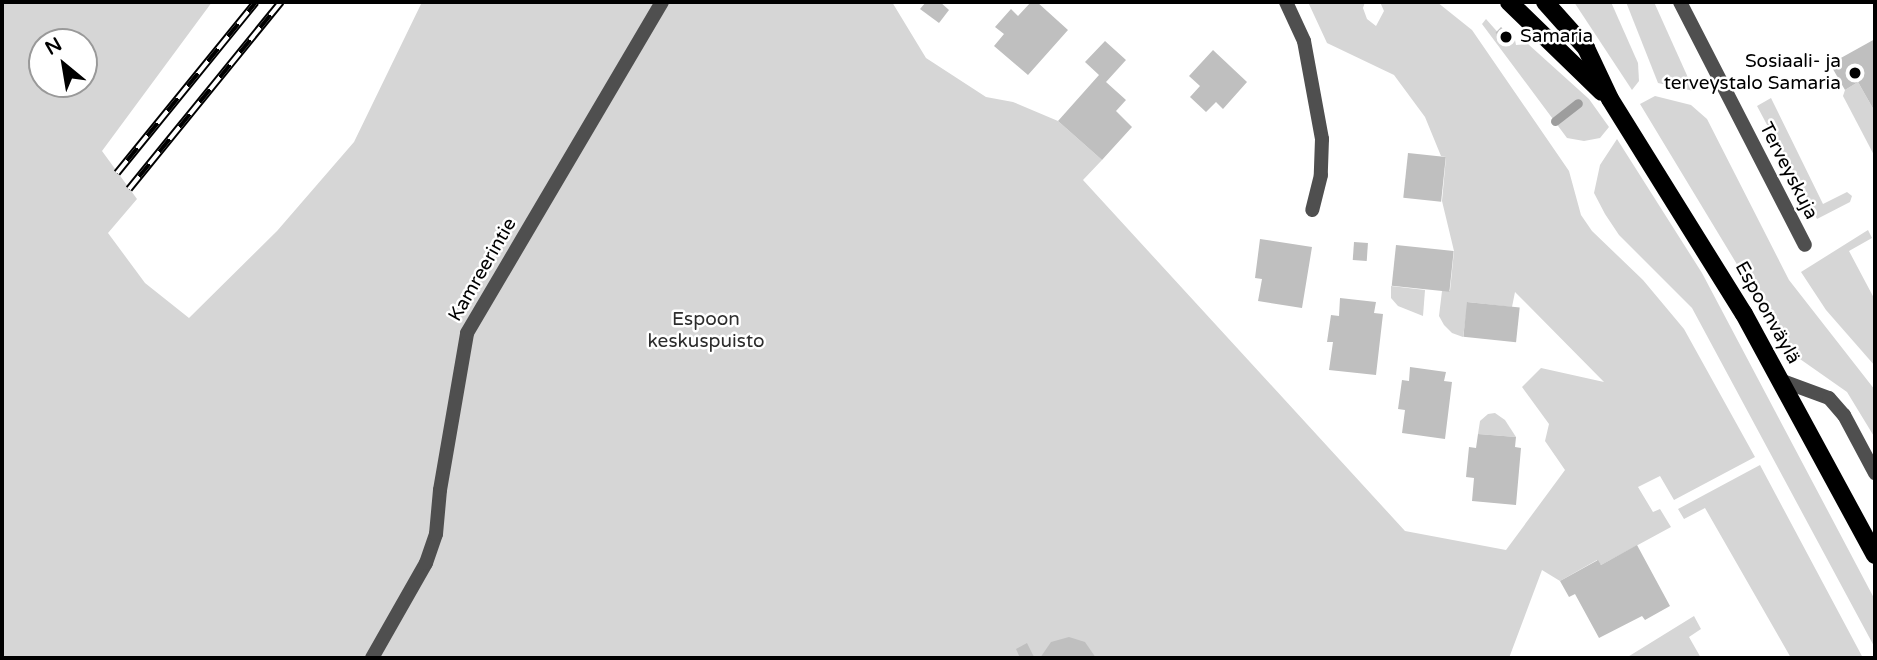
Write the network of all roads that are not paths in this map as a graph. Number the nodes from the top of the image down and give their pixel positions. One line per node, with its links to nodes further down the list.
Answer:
1 (662, 2): 12 (street, Kamreerintie)
2 (1286, 2): 7 (street)
3 (1509, 2): 6 (main road, Espoonväylä)
4 (1545, 2): 6 (main road, Espoonväylä)
5 (1680, 2): 8 (street, Terveyskuja)
6 (1610, 99): 9 (main road, Espoonväylä)
7 (1312, 210)
8 (1805, 245)
9 (1780, 380): 10 (street); 11 (main road, Espoonväylä)
10 (1875, 473)
11 (1875, 555)
12 (373, 658)

